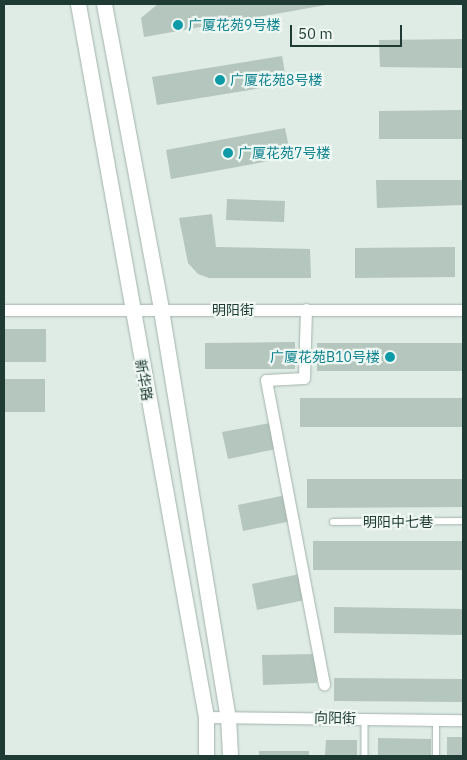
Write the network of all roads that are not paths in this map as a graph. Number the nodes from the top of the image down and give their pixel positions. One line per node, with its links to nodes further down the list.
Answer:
1 (78, 4): 5 (street, 新华路)
2 (104, 4): 6 (street, 新华路)
3 (306, 309): 6 (street, 明阳街); 7 (street, 明阳街); 10 (street)
4 (4, 310): 5 (street, 明阳街)
5 (132, 310): 6 (street, 明阳街); 11 (street, 新华路)
6 (161, 310): 12 (street, 新华路)
7 (463, 310)
8 (463, 521): 9 (lane, 明阳中七巷)
9 (333, 522)
10 (324, 685)
11 (206, 717): 12 (street, 向阳街); 16 (street, 新华路)
12 (228, 717): 13 (street, 向阳街); 17 (street, 新华路)
13 (365, 719): 14 (street, 向阳街); 18 (lane)
14 (436, 720): 15 (street, 向阳街); 19 (lane)
15 (463, 720)
16 (206, 756)
17 (230, 756)
18 (365, 756)
19 (436, 756)

